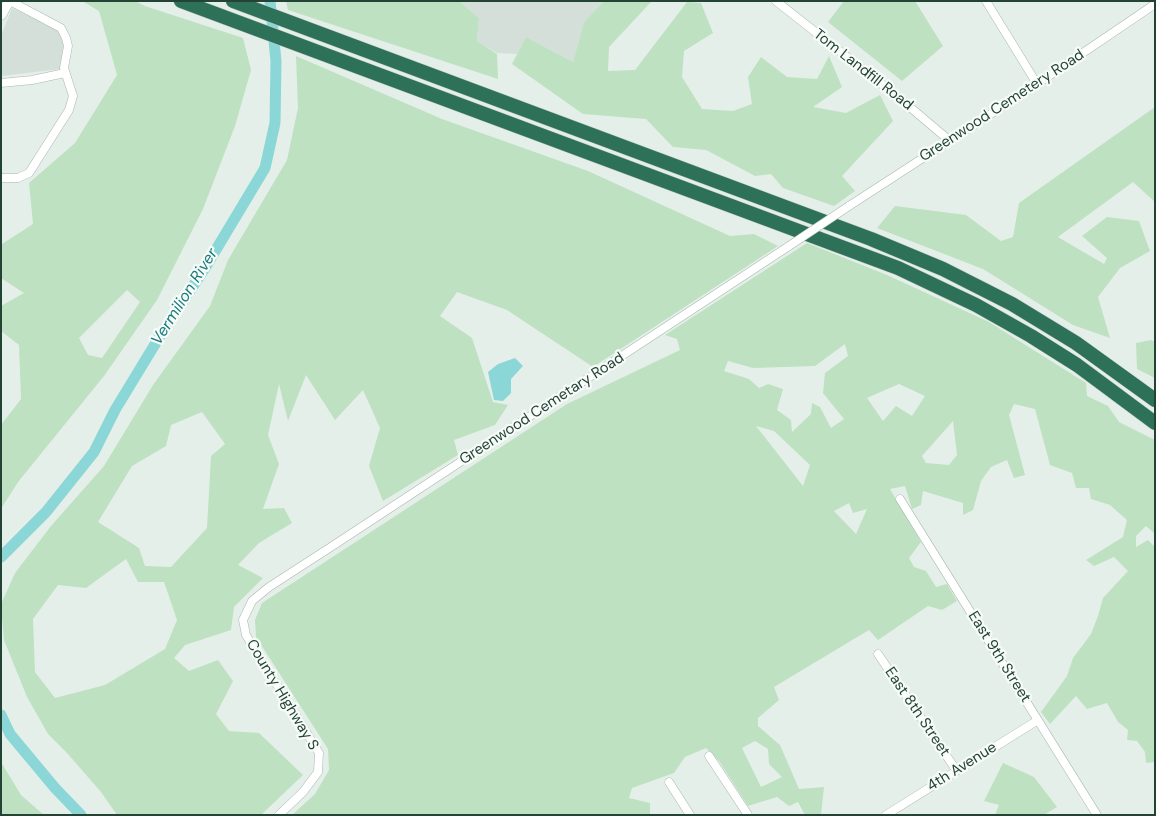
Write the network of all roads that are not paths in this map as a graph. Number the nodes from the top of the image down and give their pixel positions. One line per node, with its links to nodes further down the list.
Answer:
1 (9, 1): 7 (street); 8 (street)
2 (181, 1): 15 (highway)
3 (776, 1): 11 (street, Tom Landfill Road)
4 (986, 1): 10 (street)
5 (238, 3): 14 (highway)
6 (1155, 4): 10 (street, Greenwood Cemetery Road)
7 (1, 15)
8 (65, 73): 9 (street); 12 (street)
9 (1, 83)
10 (1037, 84): 11 (street, Greenwood Cemetery Road)
11 (950, 141): 13 (street, Greenwood Cemetery Road)
12 (1, 178)
13 (849, 206): 17 (street, Greenwood Cemetary Road, bridge)
14 (1155, 400)
15 (1155, 423)
16 (900, 499): 19 (street, East 9th Street)
17 (243, 620): 23 (street, County Highway S)
18 (878, 654): 21 (street, East 8th Street)
19 (1038, 720): 21 (street, 4th Avenue); 27 (street, East 9th Street)
20 (709, 756): 25 (street)
21 (956, 770): 26 (street, 4th Avenue)
22 (670, 782): 24 (street)
23 (279, 815)
24 (690, 815)
25 (748, 815)
26 (886, 815)
27 (1097, 815)

